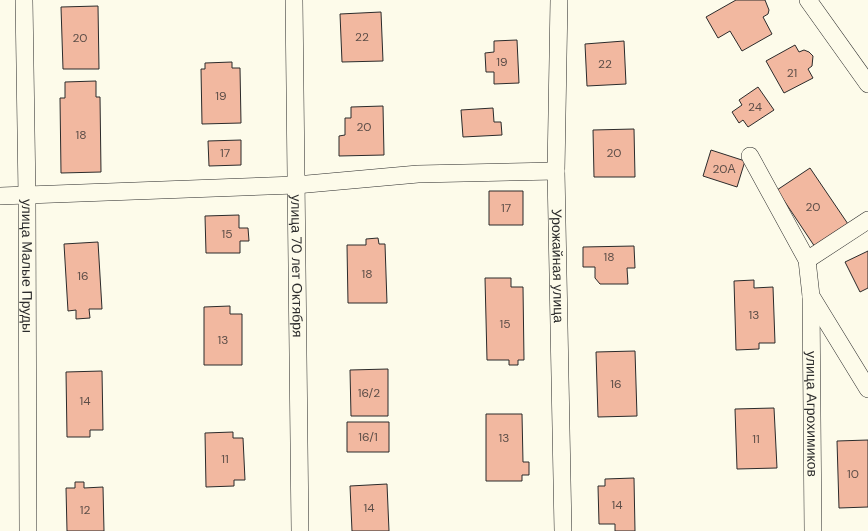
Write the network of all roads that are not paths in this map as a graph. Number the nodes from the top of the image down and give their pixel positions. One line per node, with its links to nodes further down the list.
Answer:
1 (24, 0): 9 (street, улица Малые Пруды)
2 (294, 0): 8 (street, улица 70 лет Октября)
3 (559, 0): 7 (street, Урожайная улица)
4 (808, 0): 5 (street)
5 (868, 84)
6 (750, 156): 12 (street)
7 (556, 171): 8 (street); 17 (street, Урожайная улица)
8 (296, 185): 9 (street); 16 (street, улица 70 лет Октября)
9 (27, 195): 10 (street); 15 (street, улица Малые Пруды)
10 (0, 196)
11 (868, 220): 12 (street)
12 (807, 260): 13 (street, улица Агрохимиков)
13 (810, 296): 14 (street); 18 (street, улица Агрохимиков)
14 (868, 389)
15 (28, 531)
16 (300, 531)
17 (563, 531)
18 (813, 531)

